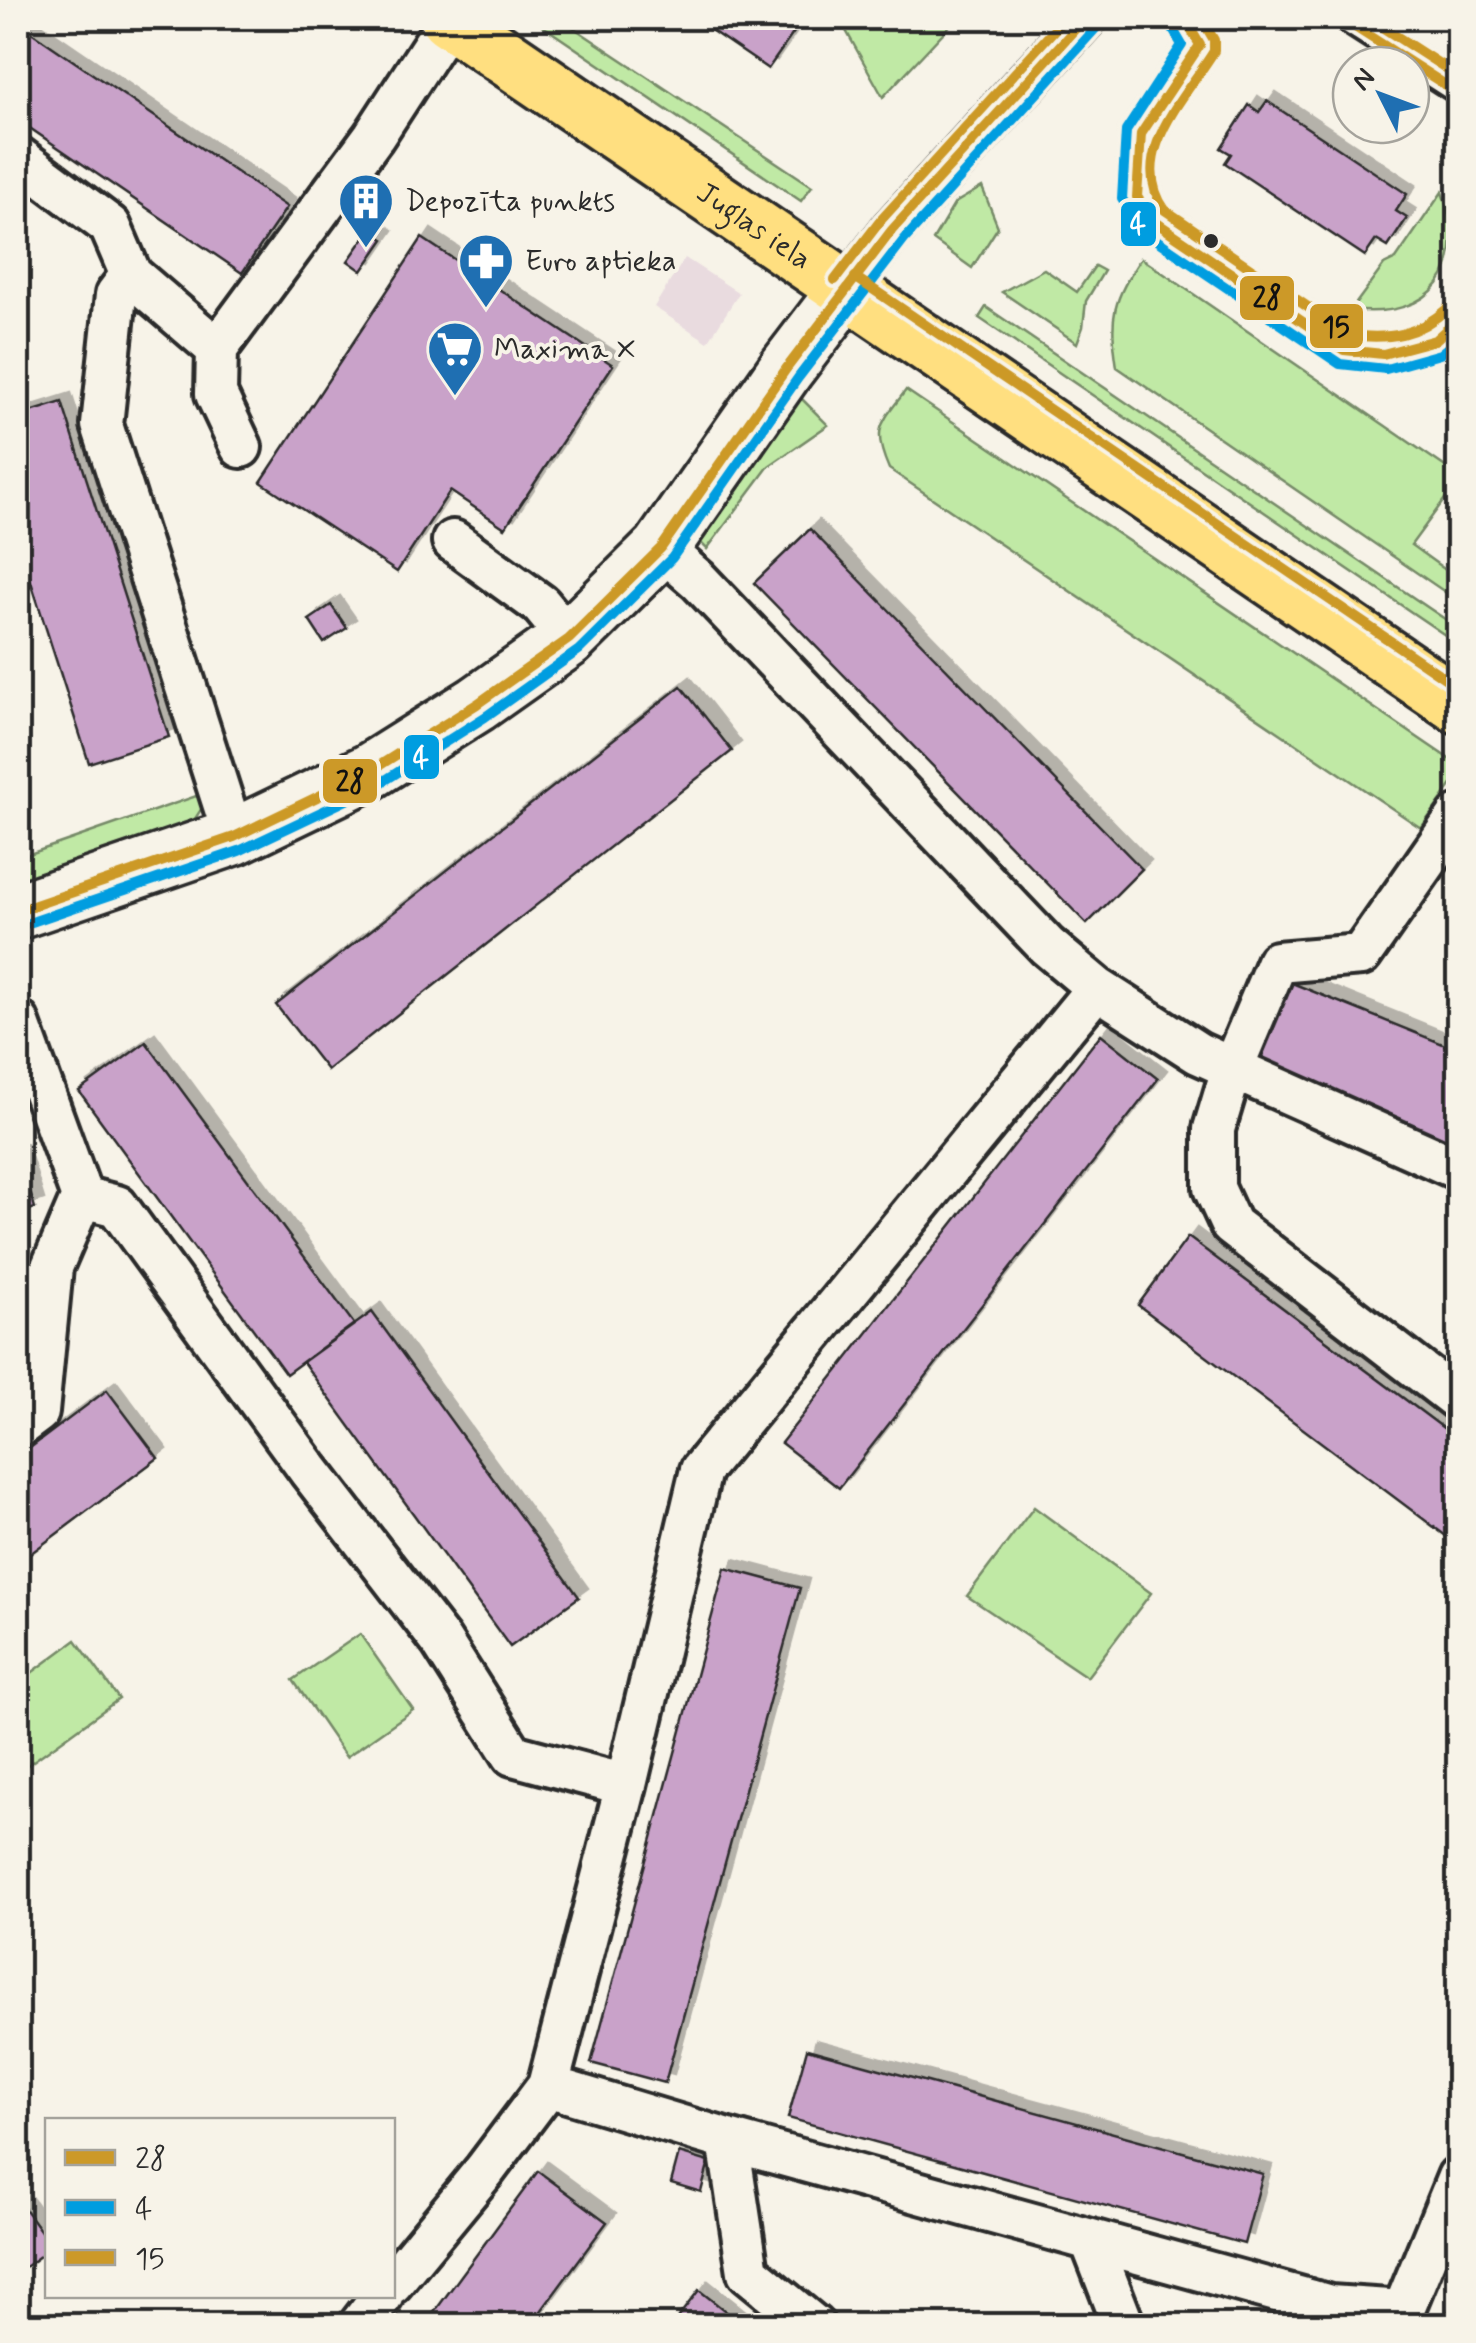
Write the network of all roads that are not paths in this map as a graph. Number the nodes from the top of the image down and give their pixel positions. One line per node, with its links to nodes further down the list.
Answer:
1 (449, 18): 8 (main road, Juglas iela); 10 (street)
2 (1085, 18): 8 (street)
3 (1184, 18): 9 (lane)
4 (1342, 18): 5 (lane)
5 (1458, 94)
6 (18, 157): 7 (street)
7 (131, 275): 10 (street); 17 (street)
8 (847, 289): 13 (street); 15 (main road, Juglas iela)
9 (1458, 319)
10 (217, 349): 11 (street)
11 (241, 447)
12 (452, 541): 14 (street)
13 (662, 548): 14 (street); 19 (street)
14 (568, 639): 17 (street)
15 (1456, 699)
16 (1458, 816): 21 (street)
17 (234, 837): 18 (street)
18 (18, 911)
19 (1097, 988): 21 (street); 28 (street)
20 (18, 1022): 22 (street)
21 (1232, 1069): 23 (street); 26 (street)
22 (29, 1089): 24 (street)
23 (1458, 1169)
24 (82, 1197): 25 (street); 28 (street)
25 (35, 1274): 27 (street)
26 (1458, 1400)
27 (18, 1427)
28 (626, 1784): 29 (street)
29 (548, 2086): 30 (street); 33 (street)
30 (728, 2140): 32 (street); 37 (street)
31 (1458, 2177): 35 (street)
32 (1091, 2241): 35 (street); 38 (street)
33 (395, 2279)
34 (380, 2298): 36 (street)
35 (1304, 2313)
36 (359, 2326)
37 (814, 2326)
38 (1124, 2326)

